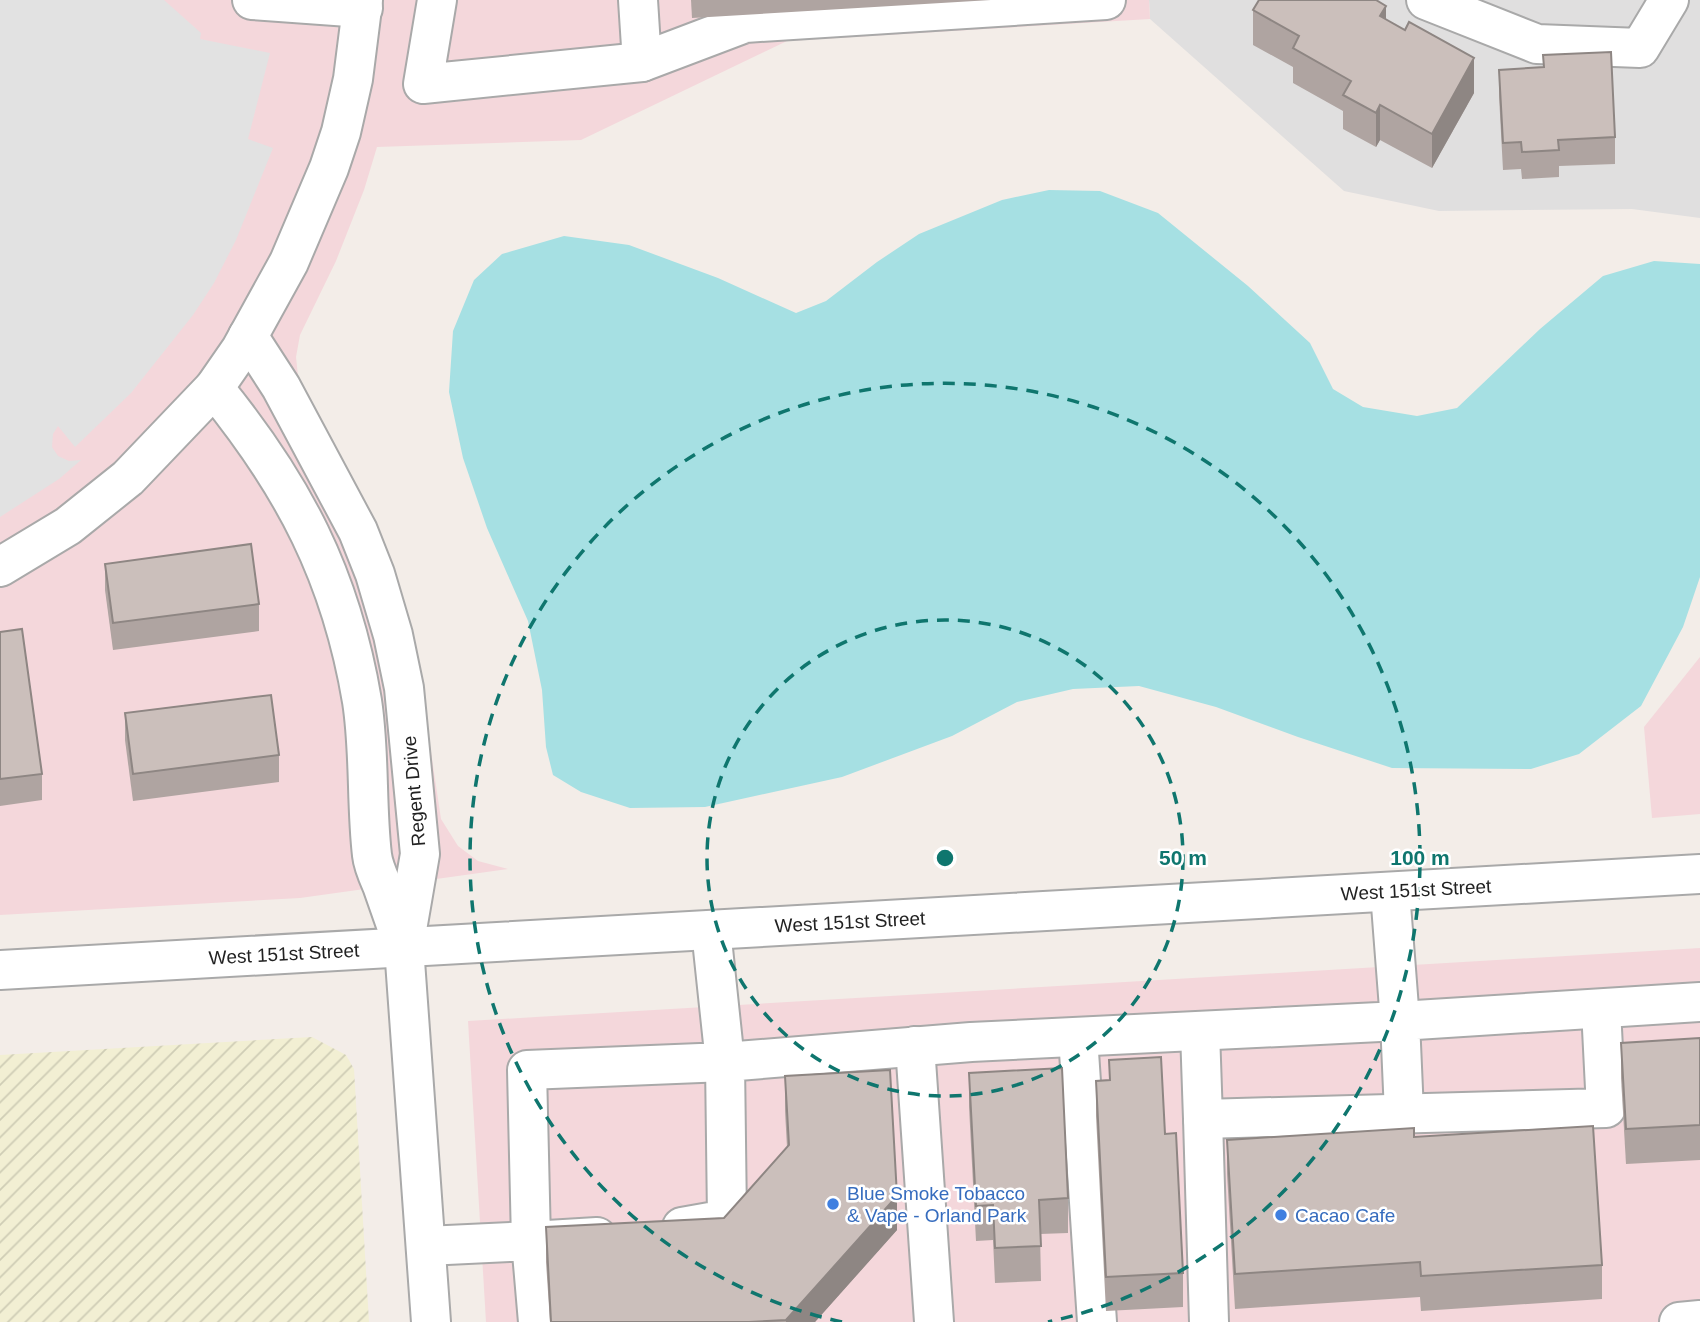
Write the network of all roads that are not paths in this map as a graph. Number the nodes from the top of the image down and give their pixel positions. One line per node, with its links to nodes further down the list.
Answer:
1 (252, 0): 7 (street)
2 (437, 0): 9 (street)
3 (638, 0): 9 (street)
4 (1106, 0): 9 (street)
5 (1426, 0): 8 (street)
6 (1670, 0): 8 (street)
7 (363, 4): 10 (street)
8 (1504, 16)
9 (642, 62)
10 (248, 336): 11 (street); 16 (street, Regent Drive)
11 (214, 388): 12 (street); 16 (street)
12 (0, 567)
13 (1700, 874): 14 (street, West 151st Street)
14 (1390, 892): 15 (street, West 151st Street); 20 (street)
15 (711, 930): 16 (street, West 151st Street); 24 (street)
16 (404, 947): 17 (street, West 151st Street); 28 (street, Regent Drive)
17 (0, 970)
18 (1700, 1002): 19 (street)
19 (1601, 1009): 20 (street); 25 (street)
20 (1400, 1021): 21 (street); 25 (street)
21 (1200, 1031): 22 (street); 26 (street)
22 (1078, 1037): 23 (street); 33 (street)
23 (915, 1046): 24 (street); 32 (street)
24 (725, 1062): 27 (street); 27 (street)
25 (1404, 1113): 26 (street)
26 (1203, 1119): 34 (street)
27 (531, 1241): 28 (street); 31 (street)
28 (426, 1246): 30 (street, Regent Drive)
29 (1700, 1320): 35 (street)
30 (431, 1322)
31 (538, 1322)
32 (933, 1322)
33 (1097, 1322)
34 (1209, 1322)
35 (1679, 1322)

